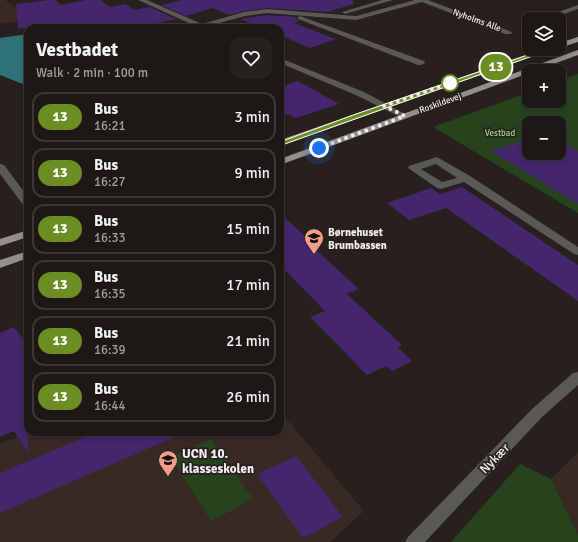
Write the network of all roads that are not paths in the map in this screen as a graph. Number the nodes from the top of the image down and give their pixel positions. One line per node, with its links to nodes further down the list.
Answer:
1 (158, 0): 3 (street, Nyholms Alle)
2 (390, 0): 7 (street, Nyholms Alle)
3 (144, 1): 8 (street, Nyholms Alle)
4 (578, 8): 5 (street)
5 (565, 12)
6 (286, 13): 7 (street, Nyholms Alle); 9 (street, Nyholms Alle); 16 (street, Nyholms Alle)
7 (331, 16): 10 (street, Nyholms Alle)
8 (197, 24)
9 (214, 24)
10 (508, 32)
11 (578, 39): 12 (main road)
12 (566, 43)
13 (578, 52): 18 (main road, Roskildevej)
14 (530, 56): 17 (main road, Roskildevej)
15 (284, 62): 17 (street)
16 (421, 63)
17 (384, 106): 18 (street); 19 (main road, Roskildevej)
18 (405, 116): 20 (main road, Roskildevej)
19 (284, 143)
20 (284, 161)
21 (0, 167): 23 (street)
22 (466, 178): 26 (street)
23 (24, 199)
24 (24, 234): 25 (main road)
25 (0, 243)
26 (578, 252)
27 (24, 255): 28 (main road)
28 (0, 264)
29 (578, 377): 30 (street, Nykær)
30 (414, 542)

